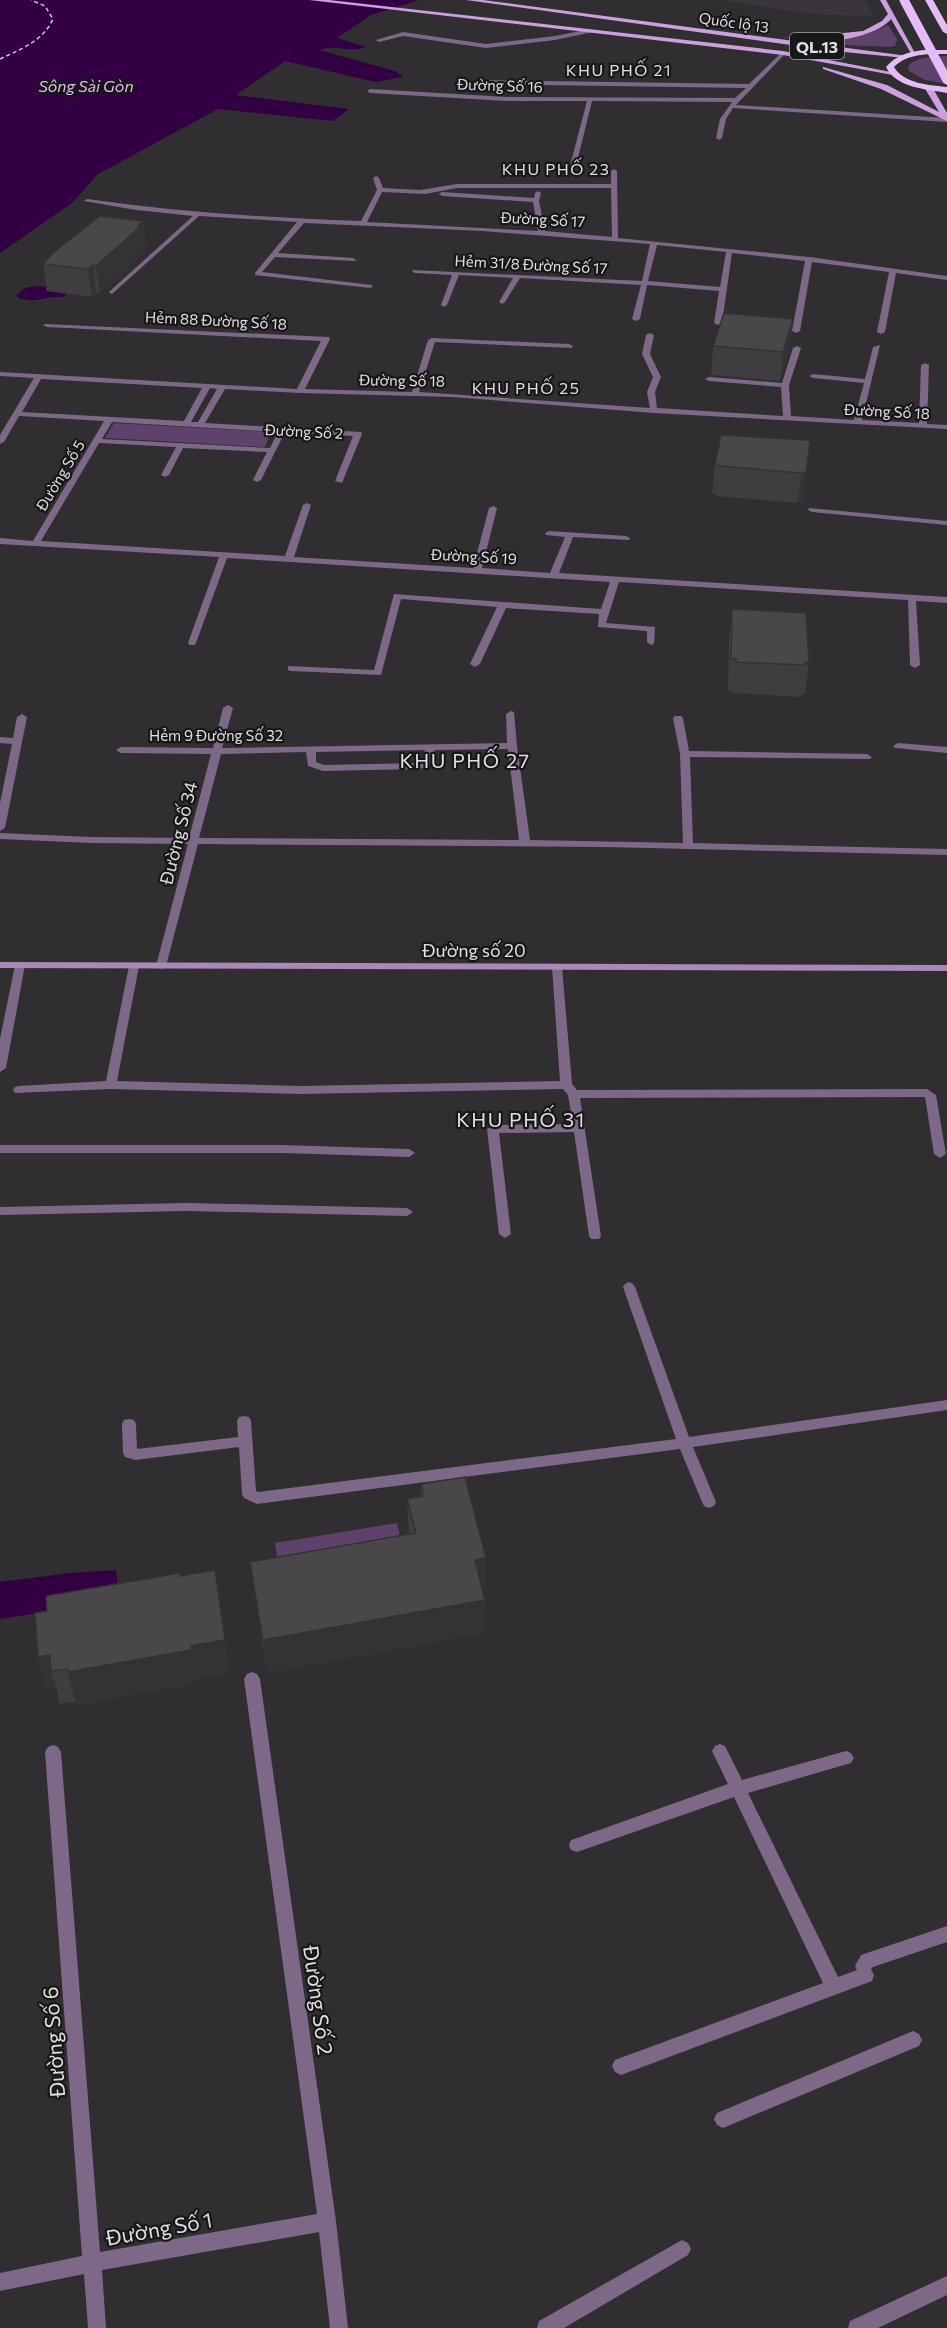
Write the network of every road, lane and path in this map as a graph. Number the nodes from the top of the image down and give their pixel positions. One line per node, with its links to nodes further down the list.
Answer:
1 (312, 0): 8 (main road, QL.13)
2 (333, 0): 8 (main road, QL.13)
3 (469, 0): 11 (main road, Quốc lộ 13 / QL.13)
4 (883, 0): 7 (main road)
5 (904, 0): 17 (highway, bridge)
6 (929, 0): 10 (highway)
7 (891, 14): 11 (main road); 15 (main road)
8 (543, 26): 9 (main road, Quốc lộ 13 / QL.13)
9 (591, 31): 12 (street); 14 (main road, Quốc lộ 13 / QL.13)
10 (947, 32)
11 (729, 35): 15 (main road, Quốc lộ 13 / QL.13)
12 (380, 40)
13 (947, 51): 15 (highway)
14 (783, 53): 16 (main road, Quốc lộ 13 / QL.13); 19 (street); 26 (main road)
15 (909, 55): 16 (highway)
16 (892, 73): 20 (highway)
17 (947, 80)
18 (479, 82): 19 (street)
19 (751, 86): 24 (street)
20 (928, 87): 21 (highway); 26 (main road)
21 (947, 90)
22 (370, 91): 23 (street, Đường Số 16)
23 (590, 99): 24 (street, Đường Số 16); 28 (street)
24 (736, 100): 25 (street)
25 (731, 106): 26 (street); 27 (street)
26 (947, 119)
27 (719, 138)
28 (573, 165)
29 (614, 171): 32 (street)
30 (376, 178): 33 (street)
31 (550, 186): 32 (street); 34 (street); 35 (street)
32 (614, 186): 43 (street)
33 (380, 190): 34 (street); 41 (street)
34 (418, 192): 35 (street)
35 (537, 200): 42 (street)
36 (87, 201): 37 (street, Đường Số 17)
37 (136, 209): 38 (street, Đường Số 17); 39 (street)
38 (197, 214): 40 (street, Đường Số 17); 57 (street)
39 (127, 217)
40 (303, 220): 41 (street, Đường Số 17); 46 (street)
41 (364, 222): 42 (street, Đường Số 17)
42 (542, 233): 43 (street, Đường Số 17)
43 (615, 238): 44 (street, Đường Số 17)
44 (654, 242): 45 (street, Đường Số 17); 54 (street)
45 (729, 251): 47 (street, Đường Số 17); 56 (street)
46 (273, 255): 48 (street); 55 (street)
47 (809, 259): 49 (street, Đường Số 17); 63 (street)
48 (353, 260)
49 (893, 270): 53 (street, Đường Số 17); 64 (street)
50 (415, 271): 51 (street, Hẻm 31/8 Đường Số 17)
51 (456, 274): 52 (street, Hẻm 31/8 Đường Số 17); 59 (street)
52 (517, 277): 54 (street, Hẻm 31/8 Đường Số 17); 58 (street)
53 (947, 278)
54 (645, 283): 56 (street, Hẻm 31/8 Đường Số 17); 60 (street)
55 (370, 286)
56 (723, 289): 61 (street)
57 (111, 292)
58 (502, 302)
59 (444, 305)
60 (636, 319)
61 (718, 322)
62 (47, 325): 78 (street, Hẻm 88 Đường Số 18)
63 (796, 331)
64 (881, 332)
65 (650, 335): 80 (street)
66 (569, 346): 79 (street)
67 (877, 347): 74 (street)
68 (796, 348): 75 (street)
69 (925, 365): 87 (street)
70 (0, 374): 71 (street, Đường Số 18)
71 (39, 376): 76 (street, Đường Số 18); 81 (street)
72 (813, 376): 74 (street)
73 (709, 379): 75 (street)
74 (868, 381): 84 (street)
75 (785, 385): 82 (street)
76 (207, 386): 77 (street, Đường Số 18); 85 (street)
77 (222, 387): 78 (street, Đường Số 18); 86 (street)
78 (300, 391): 79 (street, Đường Số 18)
79 (415, 394): 80 (street, Đường Số 18)
80 (654, 411): 82 (street, Đường Số 18)
81 (18, 414): 83 (street, Đường Số 2); 91 (street)
82 (787, 419): 84 (street, Đường Số 18)
83 (109, 420): 85 (street, Đường Số 2); 90 (street, Đường Số 5)
84 (857, 423): 87 (street, Đường Số 18)
85 (186, 424): 86 (street, Đường Số 2)
86 (200, 425): 89 (street, Đường Số 2)
87 (923, 425): 88 (street, Đường Số 18)
88 (947, 427)
89 (282, 429): 93 (street); 96 (street, Đường Số 2)
90 (96, 441): 92 (street, Đường Số 2); 105 (street, Đường Số 5)
91 (0, 442)
92 (181, 445): 93 (street, Đường Số 2); 94 (street)
93 (271, 450): 95 (street)
94 (165, 475)
95 (257, 480)
96 (339, 481)
97 (307, 505): 107 (street)
98 (493, 507): 108 (street)
99 (812, 510): 100 (street)
100 (947, 523)
101 (549, 533): 102 (street)
102 (570, 535): 103 (street); 109 (street)
103 (626, 538)
104 (0, 542): 105 (street, Đường Số 19)
105 (35, 544): 106 (street, Đường Số 19)
106 (225, 555): 107 (street, Đường Số 19); 116 (street)
107 (289, 558): 108 (street, Đường Số 19)
108 (477, 570): 109 (street, Đường Số 19)
109 (554, 574): 110 (street, Đường Số 19)
110 (616, 578): 111 (street, Đường Số 19); 114 (street)
111 (912, 598): 112 (street, Đường Số 19); 118 (street)
112 (947, 600)
113 (503, 605): 114 (street); 117 (street); 119 (street)
114 (604, 612): 115 (street)
115 (651, 642)
116 (192, 643)
117 (475, 664)
118 (915, 665)
119 (291, 668)
120 (228, 708): 132 (street, Đường Số 34)
121 (511, 714): 126 (street)
122 (22, 717): 125 (street)
123 (678, 718): 133 (street)
124 (0, 740): 125 (street)
125 (18, 741): 135 (street)
126 (512, 746): 128 (street, Hẻm 9 Đường Số 32); 138 (street)
127 (898, 746): 131 (street)
128 (430, 747): 129 (street, Hẻm 9 Đường Số 32); 129 (street)
129 (310, 749): 132 (street, Hẻm 9 Đường Số 32)
130 (121, 750): 132 (street, Hẻm 9 Đường Số 32)
131 (947, 750)
132 (215, 751): 137 (street, Đường Số 34)
133 (685, 754): 134 (street); 139 (street)
134 (867, 757)
135 (0, 828)
136 (0, 836): 137 (street)
137 (194, 841): 138 (street); 144 (street, Đường Số 34)
138 (525, 843): 139 (street)
139 (688, 846): 140 (street)
140 (947, 852)
141 (0, 965): 142 (street, Đường số 20)
142 (20, 965): 143 (street, Đường số 20); 147 (street)
143 (134, 966): 144 (street, Đường số 20); 148 (street)
144 (161, 966): 145 (street, Đường số 20)
145 (557, 966): 146 (street, Đường số 20); 149 (street)
146 (947, 968)
147 (0, 1068)
148 (111, 1085): 149 (street); 150 (street)
149 (570, 1089): 151 (street); 154 (street)
150 (19, 1090)
151 (579, 1128): 157 (street); 158 (street)
152 (0, 1149): 153 (street)
153 (408, 1153)
154 (940, 1154)
155 (0, 1211): 156 (street)
156 (407, 1212)
157 (505, 1234)
158 (595, 1236)
159 (629, 1287): 164 (street)
160 (947, 1405): 164 (street)
161 (244, 1421): 163 (street)
162 (129, 1424): 163 (street)
163 (245, 1441): 164 (street)
164 (684, 1443): 165 (street)
165 (709, 1502)
166 (252, 1679): 177 (street, Đường Số 2)
167 (720, 1751): 170 (street)
168 (53, 1752): 179 (street, Đường Số 6)
169 (846, 1758): 170 (street)
170 (739, 1789): 171 (street); 173 (street)
171 (577, 1845)
172 (947, 1934): 173 (street)
173 (834, 1987): 175 (street)
174 (913, 2040): 176 (street)
175 (621, 2066)
176 (723, 2119)
177 (327, 2221): 179 (street, Đường Số 1); 183 (street, Đường Số 2)
178 (682, 2249): 184 (street)
179 (92, 2263): 180 (street, Đường Số 1); 182 (street, Đường Số 6)
180 (0, 2282)
181 (947, 2285): 185 (street)
182 (97, 2328)
183 (339, 2328)
184 (546, 2328)
185 (857, 2328)

